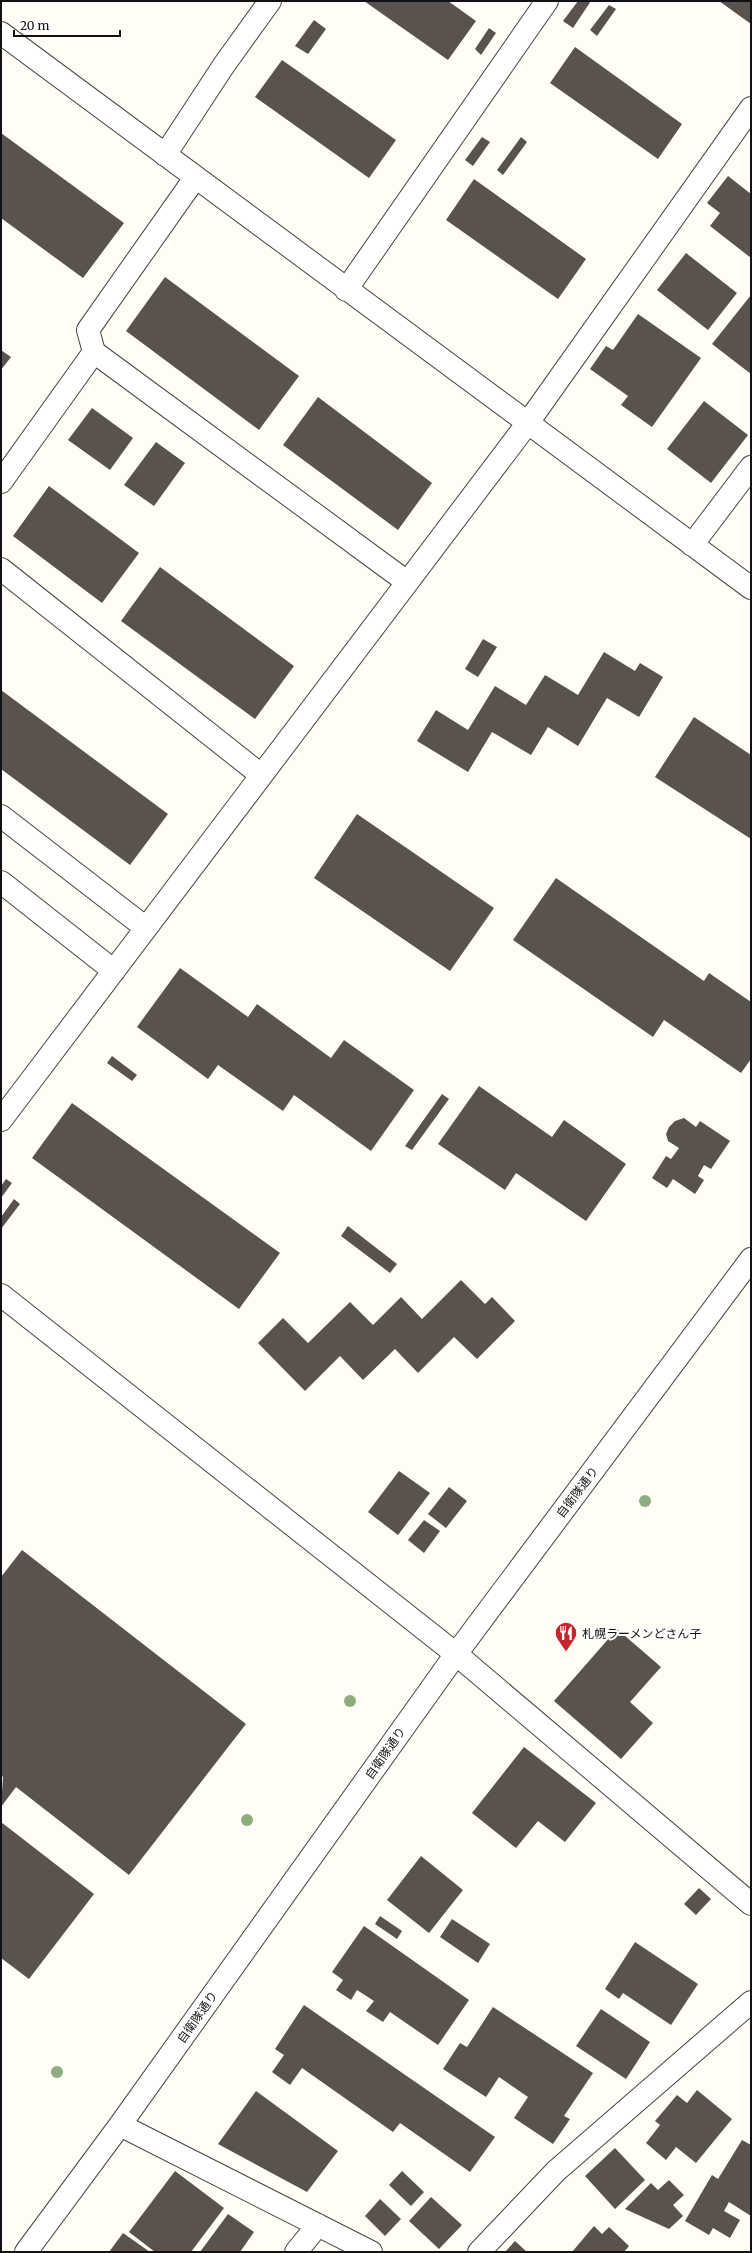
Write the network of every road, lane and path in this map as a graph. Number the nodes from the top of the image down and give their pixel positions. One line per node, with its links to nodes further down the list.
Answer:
1 (270, 1): 5 (street)
2 (547, 1): 7 (street)
3 (1, 33): 5 (street)
4 (751, 108): 9 (street)
5 (165, 155): 6 (street)
6 (195, 178): 7 (street); 8 (street)
7 (346, 290): 9 (street)
8 (94, 352): 10 (street); 15 (street)
9 (527, 424): 13 (street); 15 (street)
10 (9, 456): 12 (street)
11 (751, 467): 13 (street)
12 (1, 482)
13 (692, 545): 16 (street)
14 (1, 569): 17 (street)
15 (407, 582): 17 (street)
16 (751, 588)
17 (261, 775): 20 (street)
18 (1, 816): 20 (street)
19 (1, 882): 21 (street)
20 (146, 928): 21 (street)
21 (114, 971): 22 (street)
22 (1, 1120)
23 (751, 1259): 25 (street, 自衛隊通り)
24 (1, 1295): 25 (street)
25 (456, 1654): 26 (street); 28 (street, 自衛隊通り)
26 (751, 1904)
27 (751, 2002): 33 (street)
28 (120, 2126): 29 (street); 30 (street, 自衛隊通り)
29 (318, 2225): 31 (street); 32 (street)
30 (26, 2252)
31 (296, 2252)
32 (371, 2252)
33 (479, 2252)

